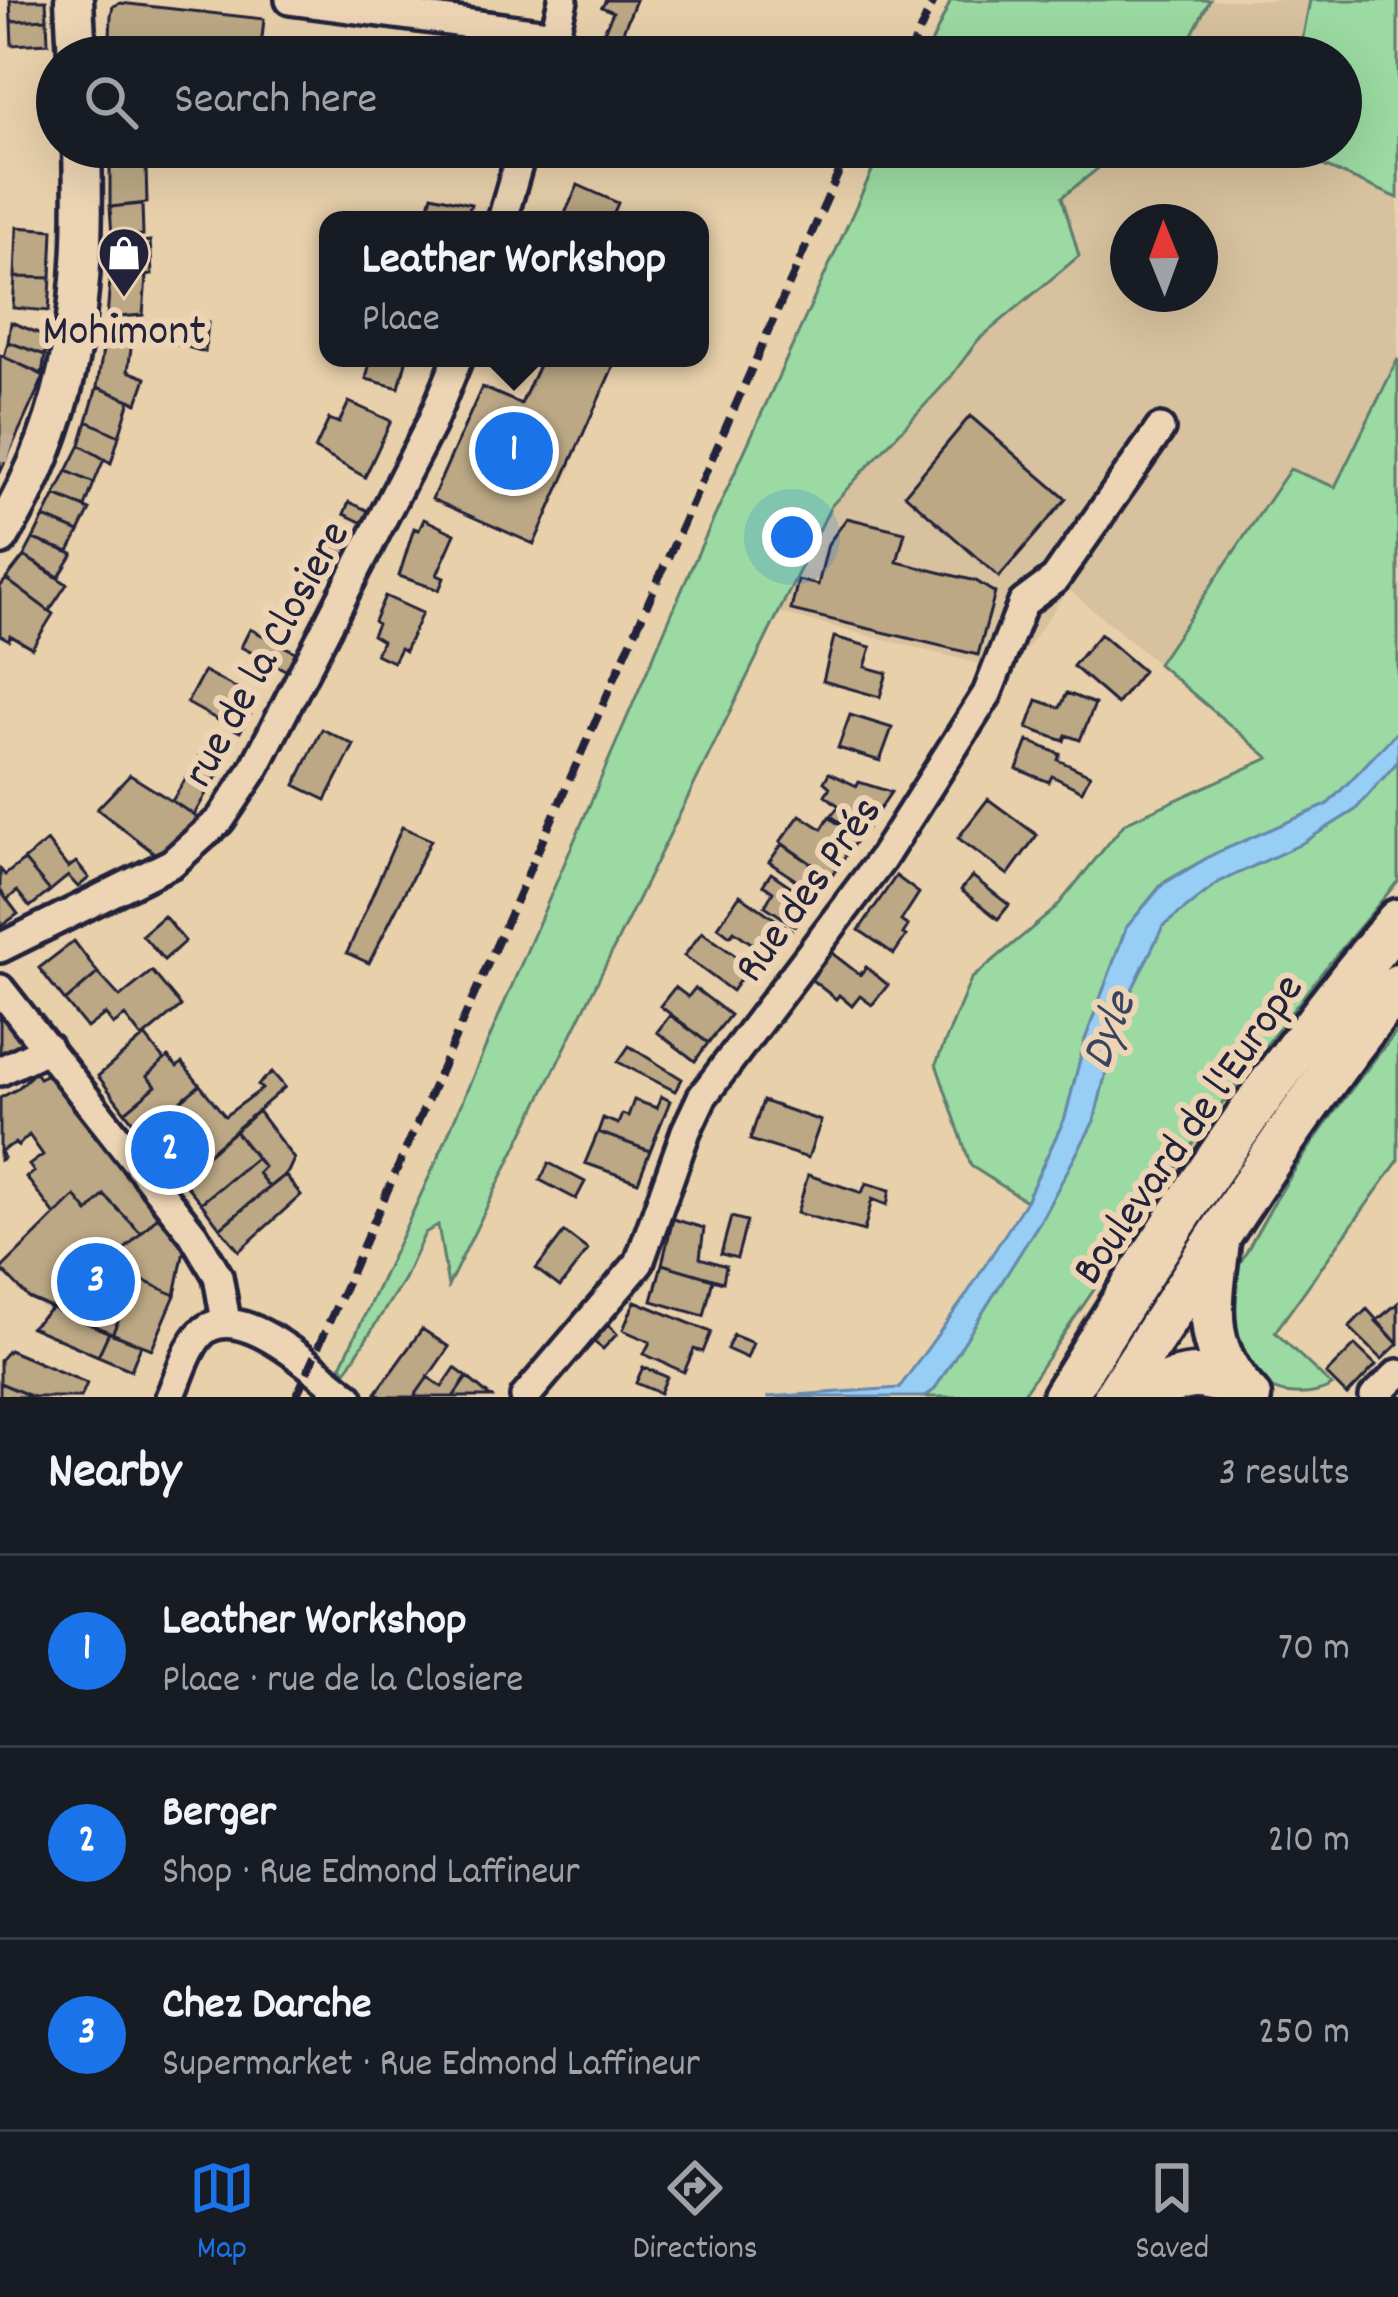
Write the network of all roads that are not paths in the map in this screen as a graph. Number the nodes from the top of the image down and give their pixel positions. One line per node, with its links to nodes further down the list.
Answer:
1 (74, 0): 4 (main road)
2 (290, 0): 5 (street)
3 (563, 0): 6 (street)
4 (76, 36)
5 (495, 36)
6 (554, 36)
7 (81, 168): 12 (main road)
8 (517, 168): 9 (street)
9 (505, 211)
10 (454, 367): 14 (street, rue de la Closiere)
11 (1160, 429): 25 (street, Rue des Prés)
12 (0, 536)
13 (1398, 921): 26 (highway, Boulevard de l'Europe)
14 (0, 948)
15 (1398, 986): 19 (highway, Boulevard de l'Europe)
16 (0, 989): 17 (street)
17 (48, 1048): 18 (street); 20 (street)
18 (0, 1071)
19 (1220, 1228): 22 (highway); 27 (highway, Boulevard de l'Europe)
20 (226, 1321): 23 (street); 24 (street)
21 (1398, 1374): 29 (street)
22 (1245, 1393): 28 (highway)
23 (170, 1397)
24 (349, 1397)
25 (525, 1397)
26 (1064, 1397)
27 (1115, 1397)
28 (1143, 1397)
29 (1374, 1397)

